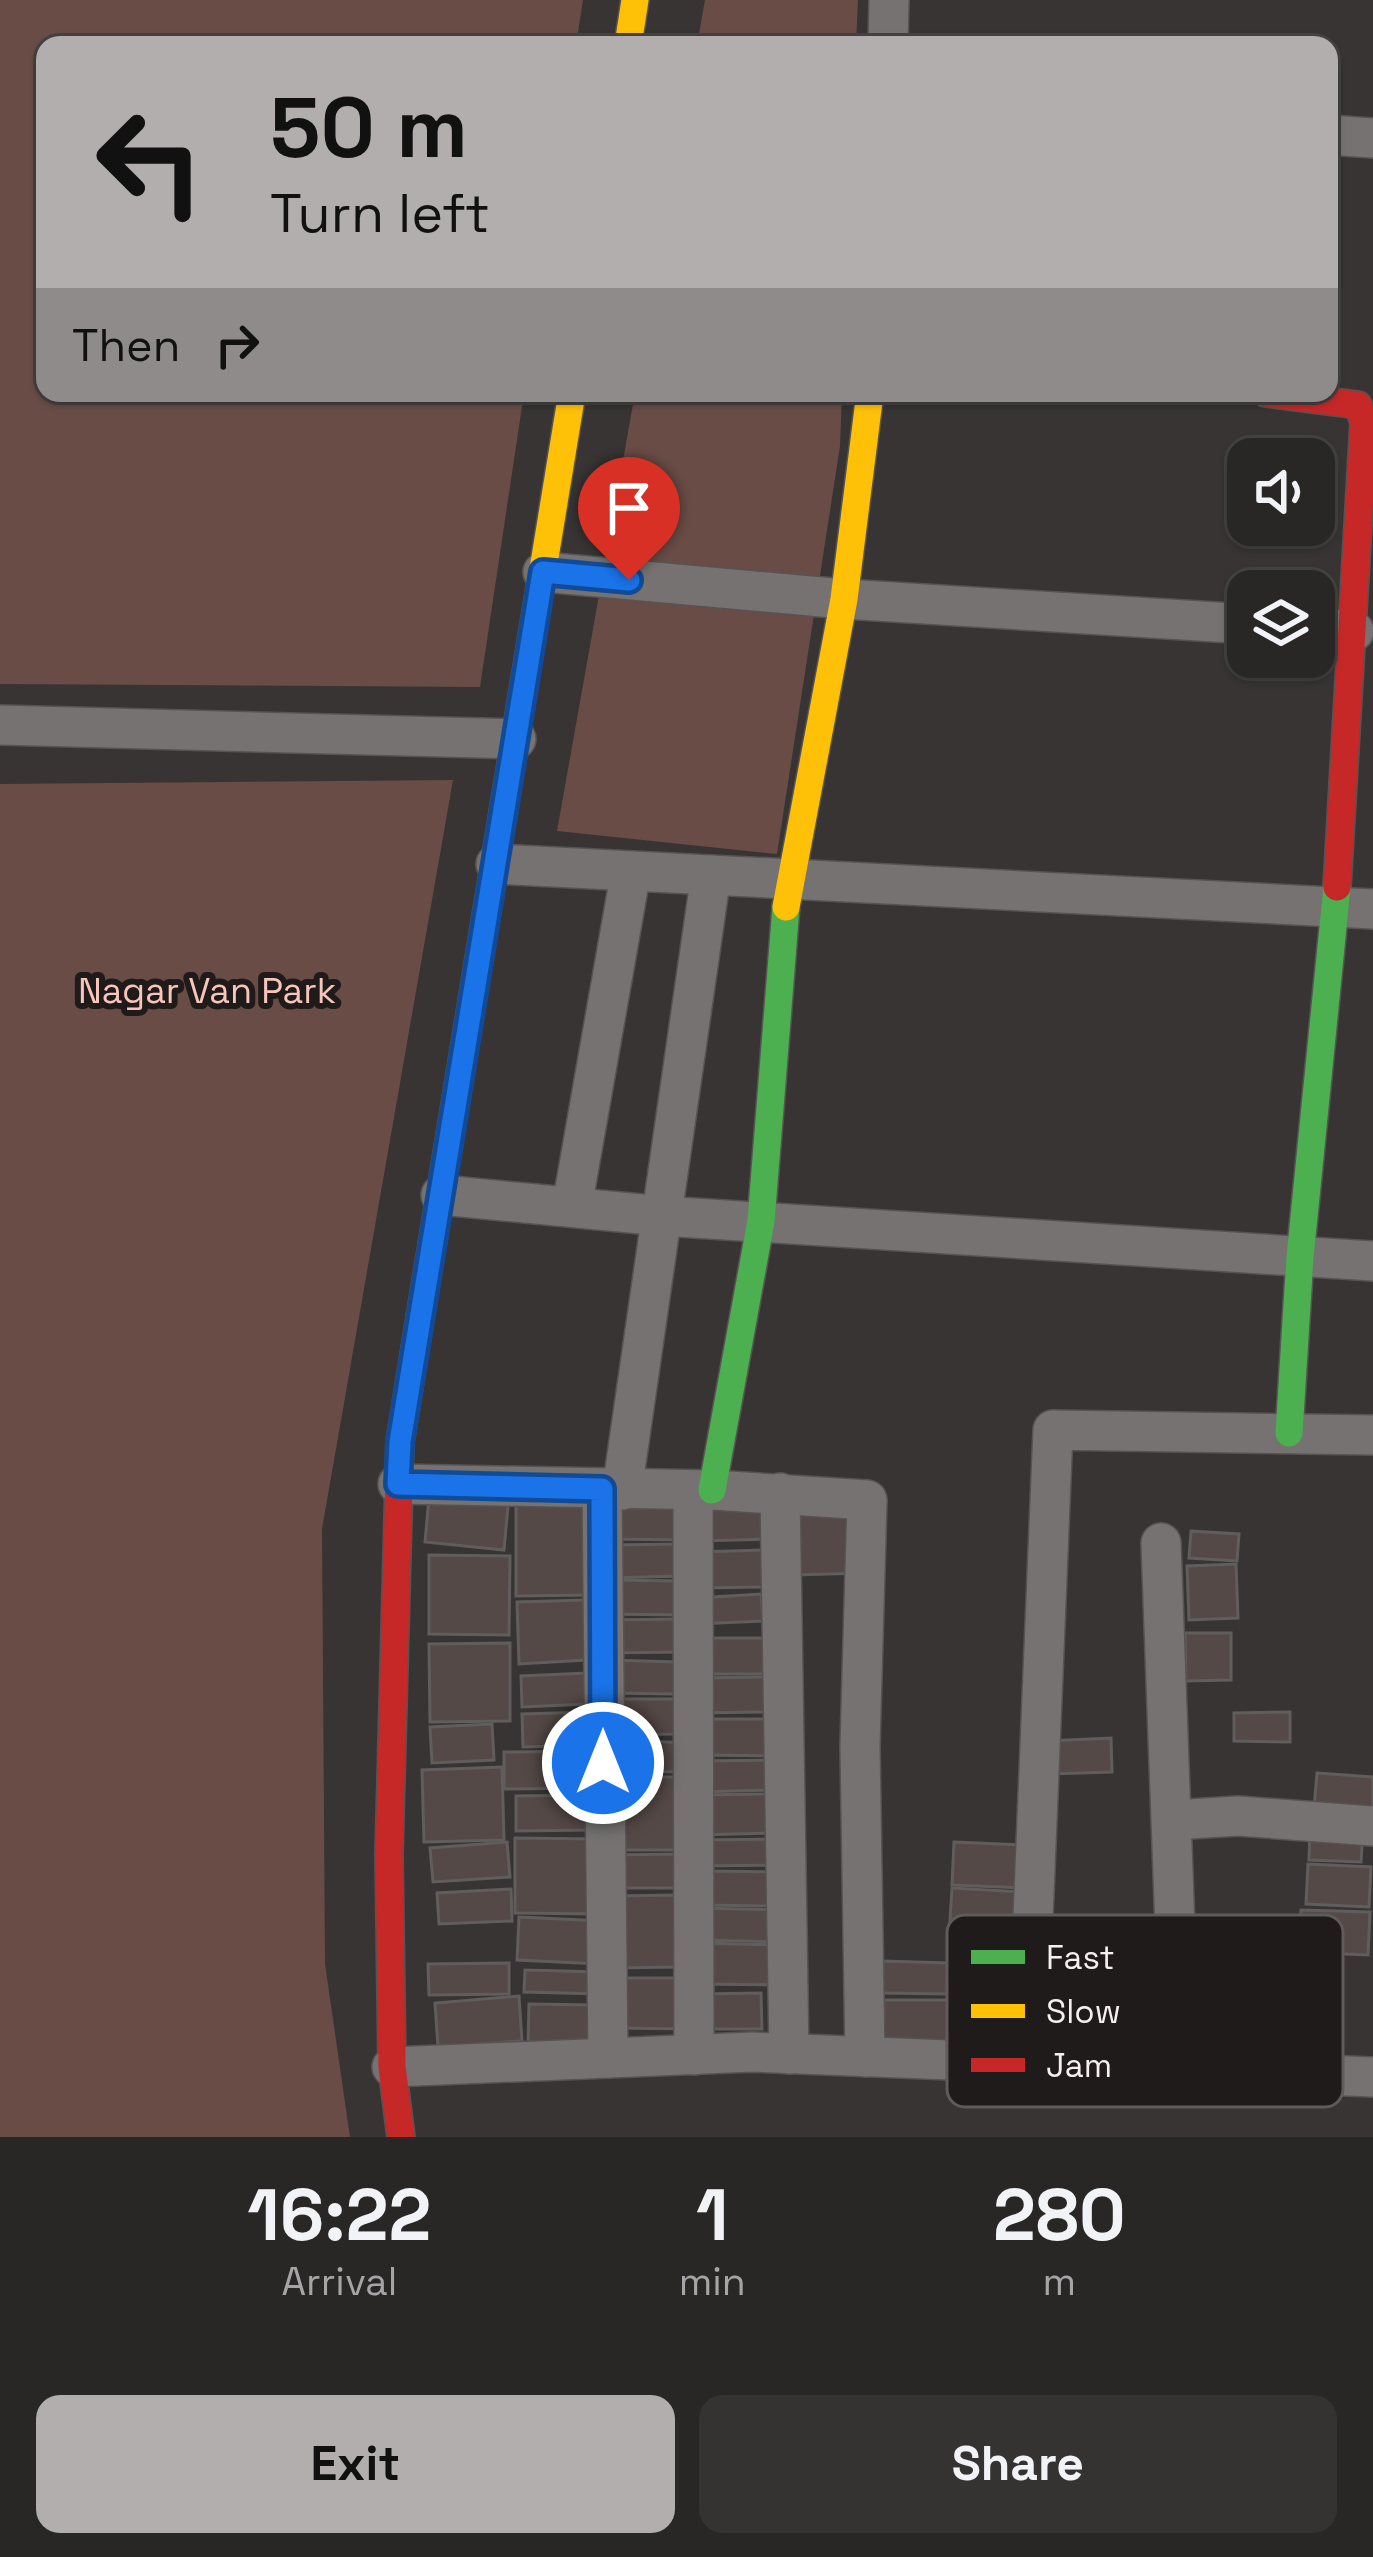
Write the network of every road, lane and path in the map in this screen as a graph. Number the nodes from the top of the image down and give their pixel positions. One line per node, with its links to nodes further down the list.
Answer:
1 (635, 0): 3 (street)
2 (889, 0): 4 (street)
3 (629, 36)
4 (888, 36)
5 (1338, 136): 6 (street)
6 (1373, 138)
7 (571, 402): 10 (street)
8 (869, 402): 11 (street)
9 (1335, 402): 14 (street)
10 (543, 572): 11 (street); 16 (street)
11 (844, 599): 12 (street); 20 (street)
12 (1227, 623)
13 (1335, 630): 14 (street)
14 (1354, 631): 21 (street)
15 (0, 725): 16 (street)
16 (516, 739): 17 (street)
17 (496, 864): 18 (street); 22 (street)
18 (631, 871): 19 (street); 23 (street)
19 (711, 874): 20 (street); 24 (street)
20 (788, 879): 21 (street); 25 (street)
21 (1355, 908): 26 (street)
22 (441, 1196): 23 (street); 30 (street)
23 (572, 1206): 24 (street)
24 (662, 1216): 25 (street); 31 (street)
25 (760, 1221): 26 (street); 32 (street)
26 (1300, 1257): 27 (street); 28 (street)
27 (1373, 1261)
28 (1289, 1433): 29 (street); 37 (street)
29 (1373, 1436)
30 (398, 1484): 31 (street); 44 (street)
31 (612, 1489): 32 (street); 42 (street)
32 (702, 1490): 33 (street); 40 (street)
33 (780, 1493): 39 (street); 41 (street)
34 (1161, 1543): 35 (street)
35 (1173, 1820): 36 (street); 38 (street)
36 (1373, 1826)
37 (1033, 1915)
38 (1176, 1915)
39 (789, 2054): 40 (street); 41 (street)
40 (694, 2055): 42 (street)
41 (865, 2057): 43 (street)
42 (608, 2058): 44 (street)
43 (947, 2061)
44 (392, 2067): 47 (street)
45 (1343, 2076): 46 (street)
46 (1373, 2078)
47 (401, 2137)

